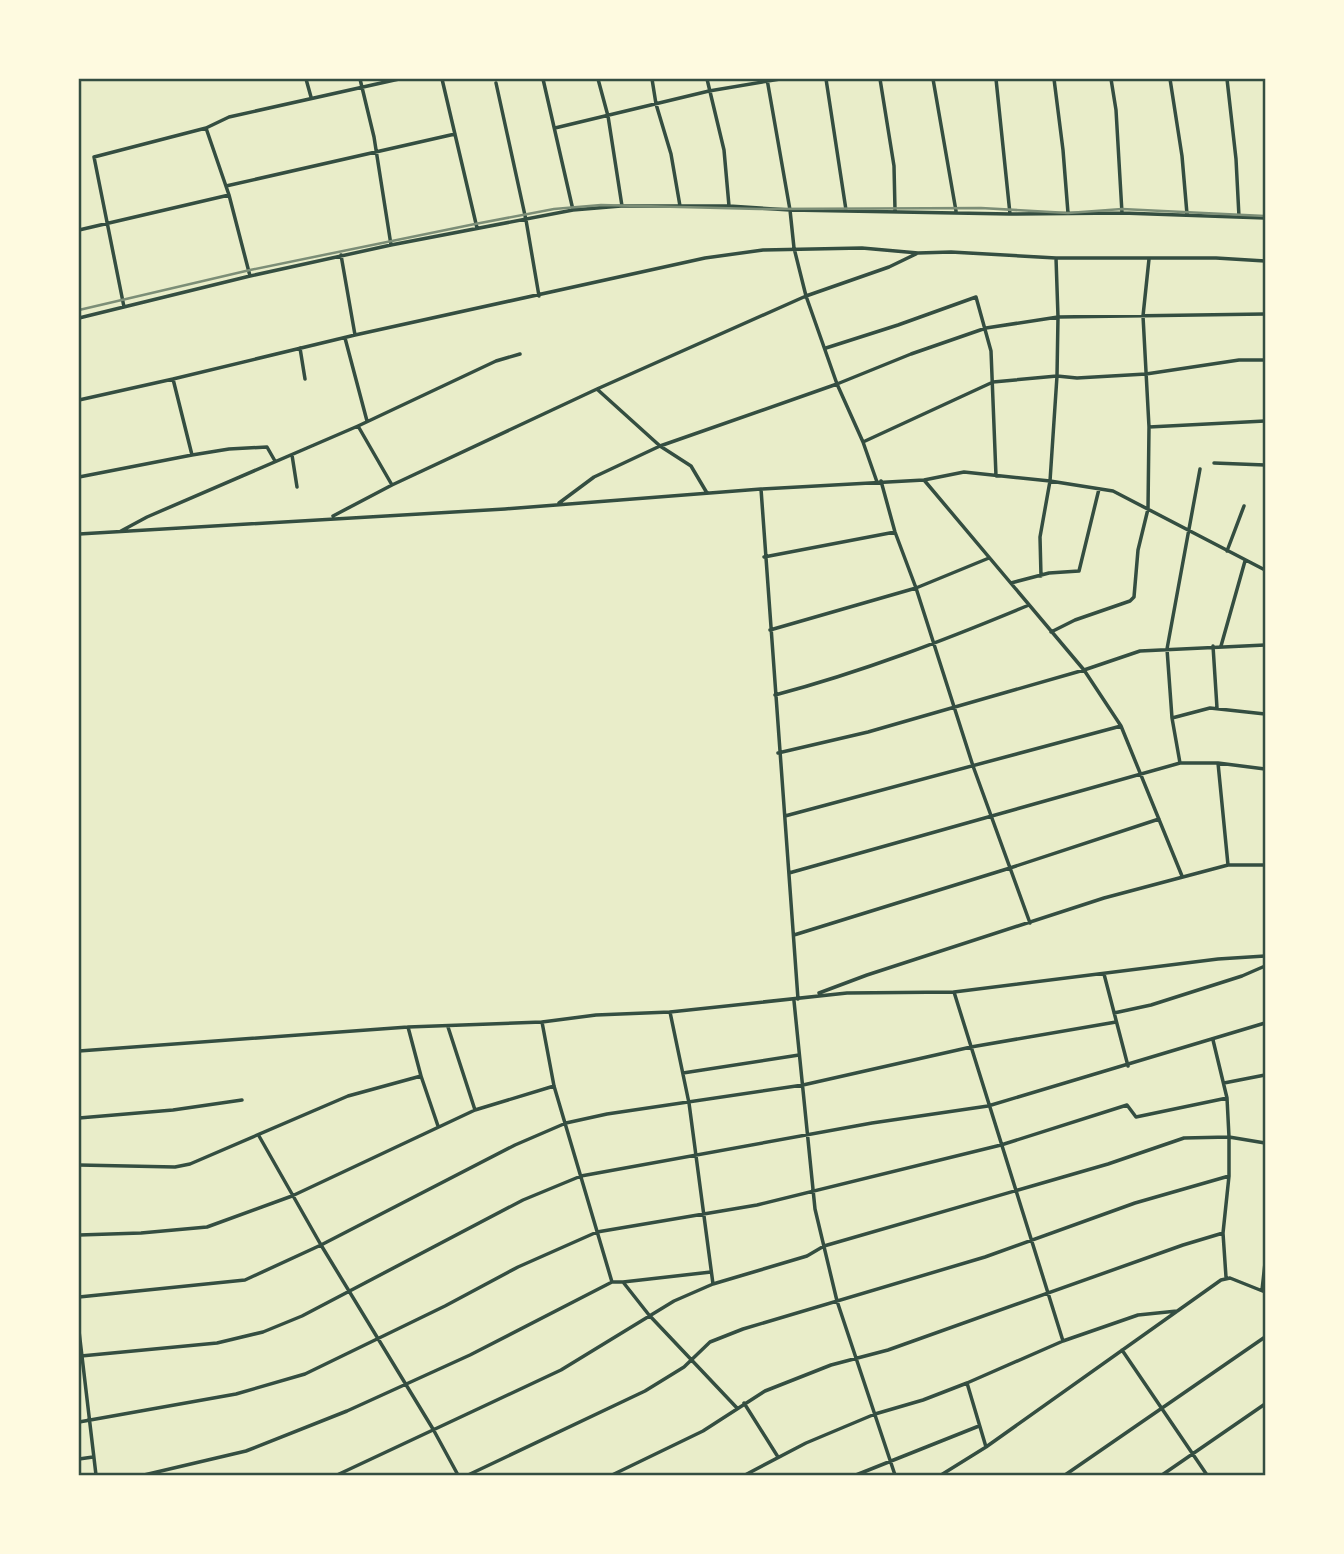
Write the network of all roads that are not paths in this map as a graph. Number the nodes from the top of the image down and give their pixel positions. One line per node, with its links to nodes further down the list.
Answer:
1 (306, 79): 22 (street)
2 (360, 79): 20 (street)
3 (399, 79): 20 (street)
4 (442, 79): 27 (street)
5 (543, 79): 26 (street)
6 (598, 79): 24 (street)
7 (652, 79): 23 (street)
8 (707, 79): 21 (street)
9 (780, 79): 18 (street)
10 (827, 79): 36 (street)
11 (880, 79): 37 (street)
12 (933, 79): 38 (street)
13 (996, 79): 41 (street)
14 (1054, 79): 39 (street)
15 (1111, 79): 40 (street)
16 (1170, 79): 42 (street)
17 (1227, 79): 43 (street)
18 (768, 80): 21 (street); 35 (street)
19 (496, 83): 45 (street)
20 (363, 88): 22 (street); 28 (street)
21 (709, 91): 23 (street); 33 (street)
22 (311, 97): 25 (street)
23 (656, 104): 24 (street); 32 (street)
24 (608, 116): 26 (street); 31 (street)
25 (206, 128): 29 (street); 46 (street)
26 (555, 128): 34 (street)
27 (455, 134): 28 (street); 47 (street)
28 (377, 153): 29 (street); 49 (street)
29 (226, 186): 30 (street)
30 (229, 195): 46 (street); 56 (street)
31 (622, 206): 32 (street); 34 (street)
32 (680, 206): 33 (street)
33 (729, 206): 35 (street)
34 (573, 210): 45 (street)
35 (790, 210): 36 (street); 50 (street)
36 (846, 210): 37 (street)
37 (895, 210): 38 (street)
38 (956, 211): 41 (street)
39 (1068, 213): 40 (street); 41 (street)
40 (1122, 213): 42 (street)
41 (1010, 214)
42 (1187, 214): 43 (street)
43 (1239, 217): 44 (street)
44 (1265, 218)
45 (526, 220): 47 (street); 57 (street)
46 (107, 224): 48 (street); 59 (street)
47 (477, 228): 49 (street)
48 (79, 230)
49 (391, 245): 52 (street)
50 (794, 248): 51 (street); 57 (street); 58 (street)
51 (918, 253): 53 (street); 58 (street)
52 (341, 256): 56 (street); 65 (street)
53 (1056, 258): 54 (street); 62 (street)
54 (1149, 259): 55 (street); 61 (street)
55 (1265, 261)
56 (250, 276): 59 (street)
57 (539, 296): 65 (street)
58 (806, 296): 68 (street); 77 (street)
59 (124, 307): 63 (street)
60 (1265, 314): 61 (street)
61 (1143, 316): 62 (street); 71 (street)
62 (1058, 317): 64 (street); 72 (street)
63 (79, 318)
64 (986, 328): 68 (street); 75 (street); 76 (street)
65 (355, 335): 66 (street)
66 (345, 338): 67 (street); 79 (street)
67 (300, 348): 73 (street); 74 (street)
68 (826, 348): 76 (street)
69 (520, 354): 79 (street)
70 (1265, 360): 71 (street)
71 (1146, 374): 72 (street); 82 (street)
72 (1057, 376): 75 (street); 94 (street)
73 (173, 379): 78 (street); 86 (street)
74 (305, 379)
75 (993, 382): 83 (street); 91 (street)
76 (837, 384): 83 (street); 84 (street)
77 (597, 389): 84 (street); 96 (street)
78 (79, 400)
79 (367, 421): 81 (street)
80 (1265, 421): 82 (street)
81 (358, 426): 85 (street); 96 (street)
82 (1149, 427): 103 (street)
83 (863, 442): 95 (street)
84 (660, 446): 100 (street); 101 (street)
85 (292, 454): 87 (street); 97 (street)
86 (192, 455): 87 (street); 92 (street)
87 (275, 461): 106 (street)
88 (1214, 463): 89 (street)
89 (1265, 465)
90 (1200, 468): 105 (street)
91 (996, 476): 93 (street); 94 (street)
92 (79, 477)
93 (924, 480): 95 (street); 111 (street)
94 (1050, 481): 99 (street); 114 (street)
95 (879, 482): 98 (street); 107 (street)
96 (392, 485): 104 (street)
97 (297, 487)
98 (761, 489): 100 (street); 110 (street)
99 (1099, 489): 103 (street); 114 (street)
100 (707, 493): 101 (street)
101 (559, 504): 104 (street)
102 (1244, 506): 109 (street)
103 (1148, 509): 105 (street); 119 (street)
104 (329, 518): 106 (street)
105 (1188, 529): 109 (street); 124 (street)
106 (119, 532): 108 (street)
107 (895, 532): 110 (street); 116 (street)
108 (79, 534)
109 (1227, 551): 112 (street)
110 (764, 557): 118 (street)
111 (989, 558): 115 (street); 116 (street)
112 (1245, 561): 113 (street); 123 (street)
113 (1265, 570)
114 (1041, 576): 115 (street)
115 (1011, 583): 117 (street)
116 (916, 588): 118 (street); 120 (street)
117 (1029, 605): 119 (street); 120 (street)
118 (770, 630): 126 (street)
119 (1051, 632): 125 (street)
120 (933, 645): 126 (street); 127 (street)
121 (1265, 645): 123 (street)
122 (1213, 646): 123 (street); 124 (street); 128 (street)
123 (1221, 646)
124 (1167, 649): 125 (street); 130 (street)
125 (1084, 670): 127 (street); 131 (street)
126 (775, 695): 132 (street)
127 (953, 708): 132 (street); 135 (street)
128 (1217, 708): 129 (street); 130 (street)
129 (1265, 714)
130 (1172, 718): 133 (street)
131 (1121, 726): 135 (street); 137 (street)
132 (778, 753): 138 (street)
133 (1180, 763): 134 (street); 137 (street)
134 (1219, 763): 136 (street); 141 (street)
135 (973, 766): 138 (street); 139 (street)
136 (1265, 769)
137 (1142, 773): 139 (street); 140 (street)
138 (785, 816): 144 (street)
139 (992, 816): 143 (street); 144 (street)
140 (1159, 819): 143 (street); 145 (street)
141 (1228, 865): 142 (street); 145 (street)
142 (1265, 865)
143 (1010, 869): 146 (street); 147 (street)
144 (789, 873): 147 (street)
145 (1182, 876): 146 (street)
146 (1030, 923): 152 (street)
147 (794, 935): 153 (street)
148 (1265, 956): 150 (street)
149 (1265, 966): 155 (street)
150 (1104, 974): 151 (street); 155 (street)
151 (954, 992): 152 (street); 162 (street)
152 (814, 995): 153 (street)
153 (796, 1000): 154 (street); 164 (street)
154 (670, 1012): 156 (street); 166 (street)
155 (1114, 1013): 157 (street)
156 (541, 1022): 160 (street); 171 (street)
157 (1116, 1022): 162 (street); 165 (street)
158 (1265, 1023): 161 (street)
159 (408, 1027): 160 (street); 163 (street); 168 (street)
160 (448, 1027): 176 (street)
161 (1213, 1040): 165 (street); 169 (street)
162 (971, 1048): 170 (street); 175 (street)
163 (79, 1051)
164 (799, 1055): 166 (street); 170 (street)
165 (1128, 1066): 175 (street)
166 (683, 1073): 174 (street)
167 (1265, 1074): 169 (street)
168 (421, 1076): 179 (street); 180 (street)
169 (1224, 1083): 172 (street)
170 (803, 1085): 174 (street); 181 (street)
171 (554, 1086): 176 (street); 178 (street)
172 (1227, 1098): 182 (street); 184 (street)
173 (242, 1100): 177 (street)
174 (689, 1103): 178 (street); 185 (street)
175 (988, 1106): 181 (street); 184 (street)
176 (475, 1110): 179 (street)
177 (79, 1118)
178 (566, 1123): 187 (street); 197 (street)
179 (438, 1126): 191 (street)
180 (258, 1135): 186 (street); 191 (street)
181 (807, 1136): 185 (street); 189 (street)
182 (1229, 1136): 183 (street); 188 (street); 190 (street)
183 (1265, 1143)
184 (1001, 1145): 189 (street); 190 (street)
185 (696, 1157): 187 (street); 192 (street)
186 (79, 1165)
187 (581, 1176): 193 (street); 205 (street)
188 (1229, 1176): 194 (street); 196 (street)
189 (811, 1190): 192 (street); 198 (street)
190 (1015, 1190): 196 (street); 198 (street)
191 (292, 1196): 195 (street); 197 (street)
192 (704, 1213): 193 (street); 200 (street)
193 (597, 1232): 202 (street); 214 (street)
194 (1223, 1234): 201 (street); 207 (street)
195 (79, 1236)
196 (1032, 1242): 207 (street); 209 (street)
197 (321, 1245): 205 (street); 208 (street)
198 (824, 1246): 204 (street); 209 (street)
199 (1265, 1263): 206 (street)
200 (711, 1272): 203 (street); 204 (street)
201 (1226, 1277): 206 (street); 210 (street)
202 (612, 1282): 203 (street); 221 (street)
203 (624, 1282): 211 (street)
204 (713, 1284): 211 (street)
205 (349, 1290): 214 (street); 217 (street)
206 (1263, 1291)
207 (1048, 1295): 215 (street); 218 (street)
208 (79, 1297)
209 (837, 1301): 218 (street); 219 (street)
210 (1177, 1311): 215 (street); 216 (street)
211 (649, 1315): 219 (street); 230 (street)
212 (79, 1331): 217 (street)
213 (1265, 1337): 225 (street)
214 (377, 1338): 221 (street); 227 (street)
215 (1063, 1341): 220 (street)
216 (1122, 1350): 225 (street); 231 (street)
217 (81, 1356): 227 (street)
218 (854, 1358): 222 (street); 226 (street)
219 (692, 1360): 224 (street); 241 (street)
220 (967, 1383): 226 (street); 229 (street)
221 (405, 1384): 230 (street); 238 (street)
222 (744, 1403): 224 (street); 234 (street)
223 (1265, 1404): 232 (street)
224 (737, 1408): 242 (street)
225 (1161, 1408): 232 (street); 247 (street)
226 (874, 1414): 234 (street); 236 (street)
227 (88, 1419): 228 (street); 233 (street)
228 (79, 1422)
229 (979, 1426): 231 (street); 236 (street)
230 (433, 1429): 239 (street); 240 (street)
231 (986, 1447): 246 (street)
232 (1193, 1454): 248 (street); 249 (street)
233 (93, 1457): 235 (street); 237 (street)
234 (778, 1457): 243 (street)
235 (79, 1459)
236 (890, 1461): 244 (street); 245 (street)
237 (96, 1475)
238 (144, 1475)
239 (337, 1475)
240 (458, 1475)
241 (468, 1475)
242 (612, 1475)
243 (745, 1475)
244 (856, 1475)
245 (895, 1475)
246 (942, 1475)
247 (1065, 1475)
248 (1161, 1475)
249 (1207, 1475)

